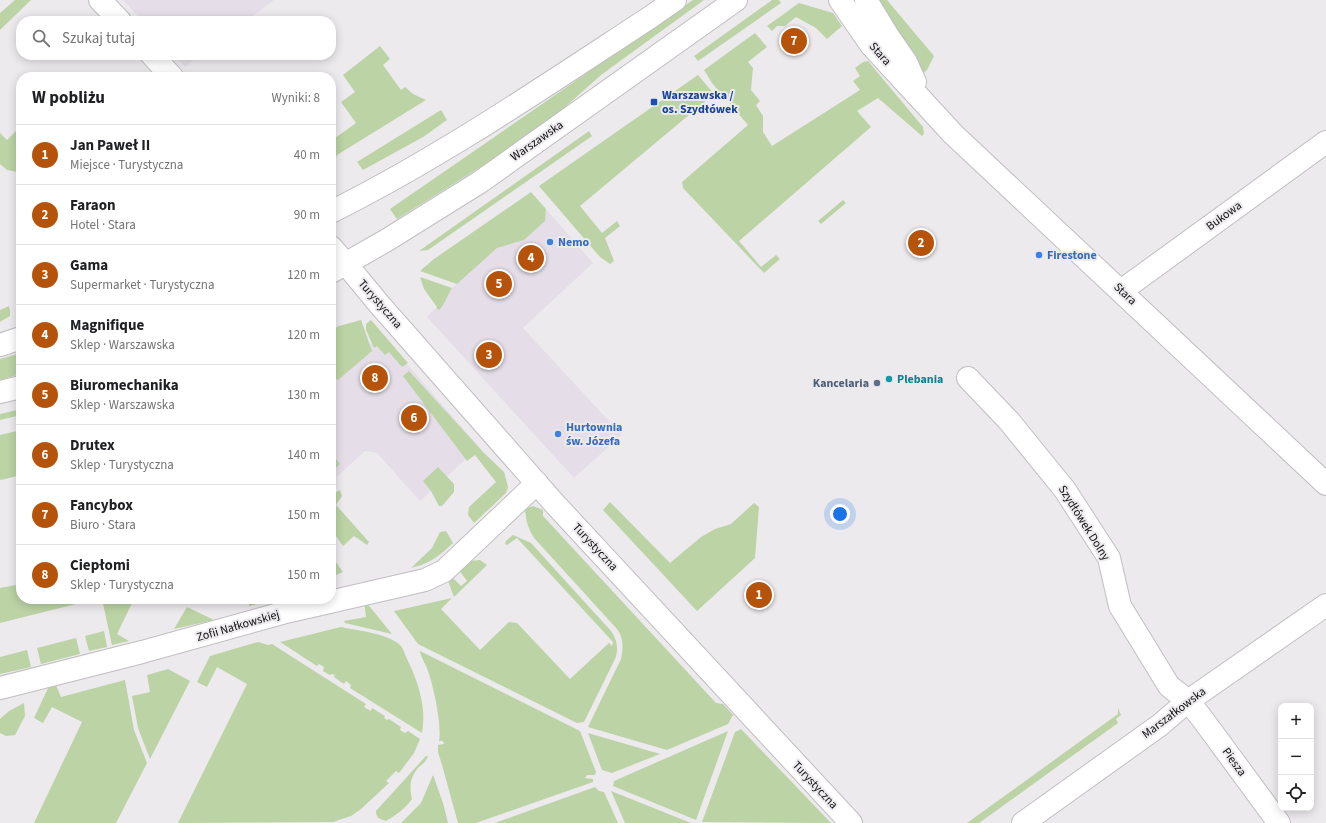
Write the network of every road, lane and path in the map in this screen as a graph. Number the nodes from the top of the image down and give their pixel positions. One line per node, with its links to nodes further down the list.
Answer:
1 (100, 0): 6 (street)
2 (675, 0): 11 (street)
3 (736, 0): 12 (street, Warszawska)
4 (840, 0): 9 (street, Stara)
5 (866, 0): 9 (street, Stara)
6 (115, 16)
7 (157, 60): 8 (street)
8 (167, 72)
9 (925, 104): 13 (street, Stara)
10 (1326, 142): 13 (street, Bukowa)
11 (336, 210)
12 (339, 268): 19 (street, Turystyczna)
13 (1121, 291): 20 (street, Stara)
14 (16, 340): 15 (street)
15 (0, 345)
16 (968, 378): 25 (street, Szydłówek Dolny)
17 (16, 388): 18 (street)
18 (0, 392)
19 (537, 483): 21 (street, Zofii Nałkowskiej); 26 (street, Turystyczna)
20 (1326, 484)
21 (336, 600)
22 (321, 604): 24 (street, Zofii Nałkowskiej)
23 (1326, 605): 25 (street, Marszałkowska)
24 (0, 688)
25 (1188, 701): 27 (street, Marszałkowska); 28 (street, Piesza)
26 (851, 823)
27 (1023, 823)
28 (1279, 823)

